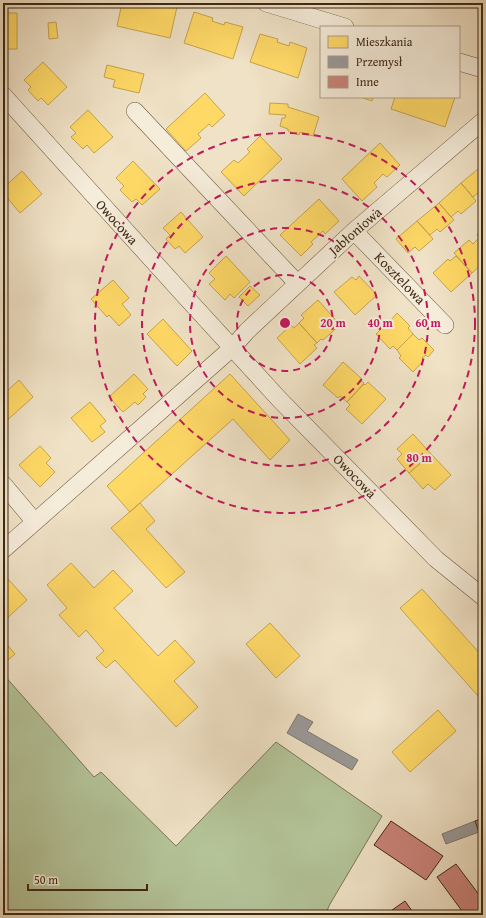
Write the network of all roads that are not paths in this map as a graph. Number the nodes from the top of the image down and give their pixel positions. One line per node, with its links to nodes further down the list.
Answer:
1 (266, 3): 2 (street)
2 (342, 26)
3 (460, 62): 4 (street)
4 (483, 69)
5 (3, 94): 11 (street, Owocowa)
6 (135, 111): 9 (street)
7 (483, 121): 8 (street, Jabłoniowa)
8 (354, 231): 9 (street, Jabłoniowa); 10 (street, Kosztelowa)
9 (297, 284): 11 (street, Jabłoniowa)
10 (445, 325)
11 (232, 348): 13 (street); 15 (street, Owocowa)
12 (3, 484): 13 (street)
13 (35, 522): 14 (street)
14 (3, 550)
15 (483, 597)

